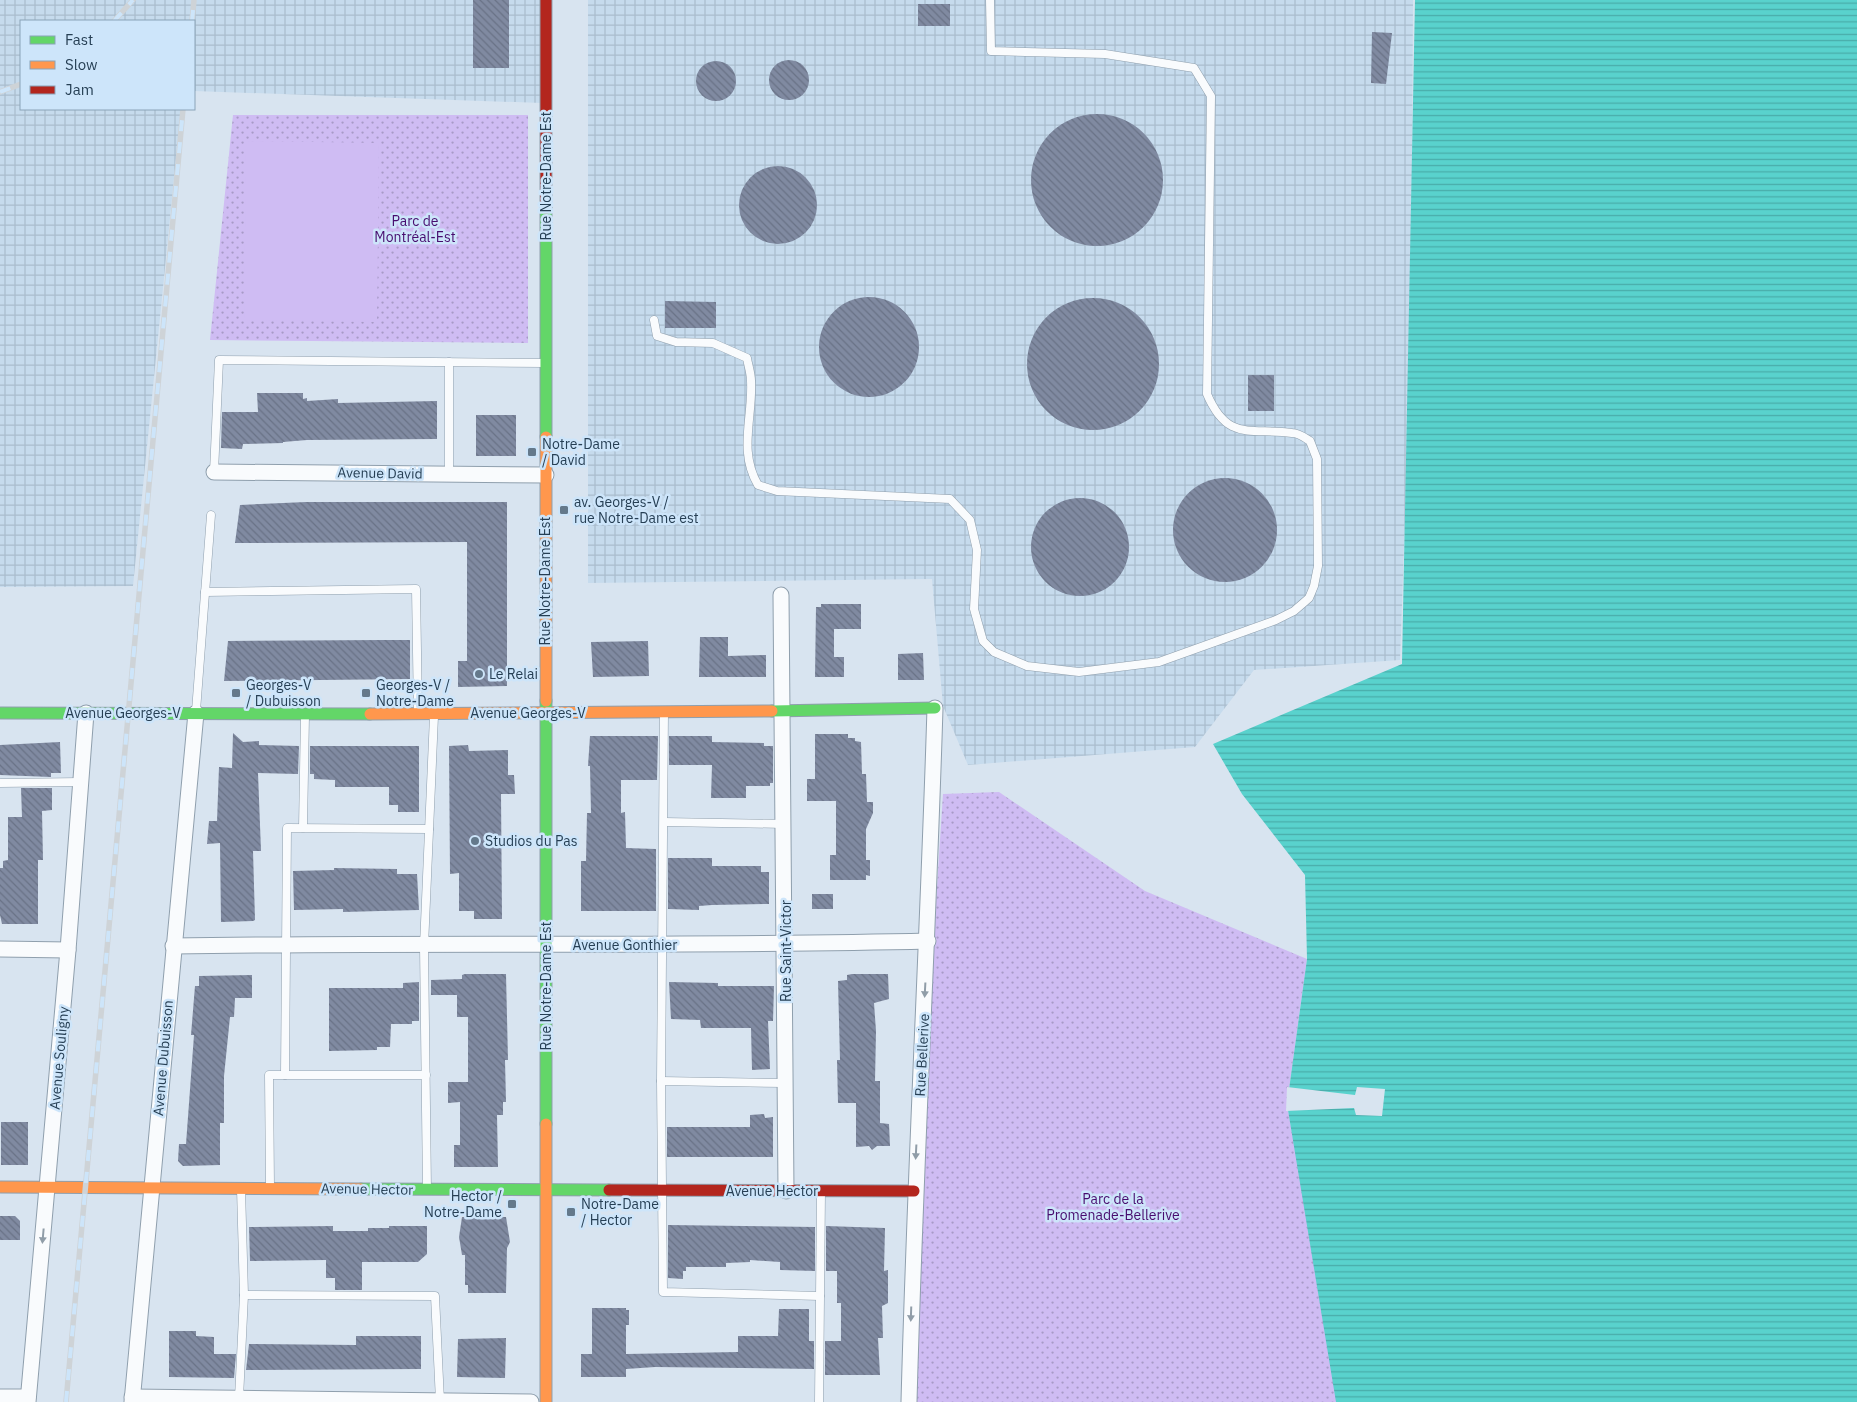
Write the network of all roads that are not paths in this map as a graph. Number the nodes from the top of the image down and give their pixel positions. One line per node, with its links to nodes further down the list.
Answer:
1 (546, 0): 5 (street, Rue Notre-Dame Est)
2 (990, 0): 3 (lane)
3 (654, 320)
4 (449, 362): 5 (lane); 6 (lane); 7 (lane)
5 (546, 363): 8 (street, Rue Notre-Dame Est)
6 (214, 472): 7 (street, Avenue David)
7 (449, 474): 8 (street, Avenue David)
8 (546, 475): 21 (street, Rue Notre-Dame Est)
9 (211, 515): 10 (lane)
10 (205, 592): 17 (lane); 19 (lane)
11 (782, 595): 13 (street, Rue Saint-Victor)
12 (935, 708): 13 (street, Avenue Georges-V); 28 (street, Rue Bellerive)
13 (781, 710): 14 (street, Avenue Georges-V); 25 (street, Rue Saint-Victor)
14 (664, 712): 21 (street, Avenue Georges-V); 24 (lane)
15 (0, 713): 16 (street, Avenue Georges-V)
16 (86, 713): 17 (street, Avenue Georges-V); 22 (street, Avenue Souligny)
17 (196, 713): 18 (street, Avenue Georges-V); 32 (street, Avenue Dubuisson)
18 (305, 714): 19 (street, Avenue Georges-V); 26 (lane)
19 (418, 714): 20 (street, Avenue Georges-V)
20 (434, 714): 21 (street, Avenue Georges-V); 27 (lane)
21 (545, 714): 31 (street, Rue Notre-Dame Est)
22 (81, 782): 23 (lane); 36 (street, Avenue Souligny)
23 (0, 783)
24 (664, 822): 25 (lane); 34 (lane)
25 (785, 824): 30 (street, Rue Saint-Victor)
26 (303, 828): 27 (lane); 29 (lane)
27 (429, 829): 33 (lane)
28 (928, 941): 30 (street, Avenue Gonthier); 51 (street, Rue Bellerive, one-way to 51)
29 (287, 944): 32 (street, Avenue Gonthier); 33 (street, Avenue Gonthier); 37 (lane)
30 (786, 944): 34 (street, Avenue Gonthier); 40 (street, Rue Saint-Victor)
31 (546, 945): 33 (street, Avenue Gonthier); 34 (street, Avenue Gonthier); 47 (street, Rue Notre-Dame Est)
32 (173, 946): 44 (street, Avenue Dubuisson)
33 (424, 946): 38 (lane)
34 (662, 946): 39 (lane)
35 (0, 949): 36 (street)
36 (68, 950): 42 (street, Avenue Souligny)
37 (285, 1075): 38 (lane); 45 (lane)
38 (426, 1075): 46 (lane)
39 (661, 1081): 40 (lane); 48 (lane)
40 (786, 1083): 49 (street, Rue Saint-Victor)
41 (0, 1187): 42 (street, Avenue Hector)
42 (47, 1187): 44 (street, Avenue Hector); 56 (street, Avenue Souligny, one-way to 56)
43 (241, 1187): 44 (street, Avenue Hector); 45 (street, Avenue Hector); 52 (lane)
44 (151, 1188): 57 (street, Avenue Dubuisson)
45 (270, 1188): 46 (street, Avenue Hector)
46 (427, 1190): 47 (street, Avenue Hector)
47 (546, 1191): 48 (street, Avenue Hector); 60 (street, Rue Notre-Dame Est)
48 (663, 1191): 49 (street, Avenue Hector); 53 (lane)
49 (786, 1191): 50 (street, Avenue Hector)
50 (821, 1191): 51 (street, Avenue Hector); 53 (lane)
51 (914, 1191): 62 (street, Rue Bellerive, one-way to 62)
52 (244, 1295): 55 (lane); 58 (lane)
53 (820, 1296): 61 (lane)
54 (0, 1397): 56 (street)
55 (240, 1398): 57 (street); 58 (street)
56 (28, 1399)
57 (132, 1400)
58 (440, 1401): 59 (street)
59 (531, 1402)
60 (546, 1402)
61 (819, 1402)
62 (909, 1402)

